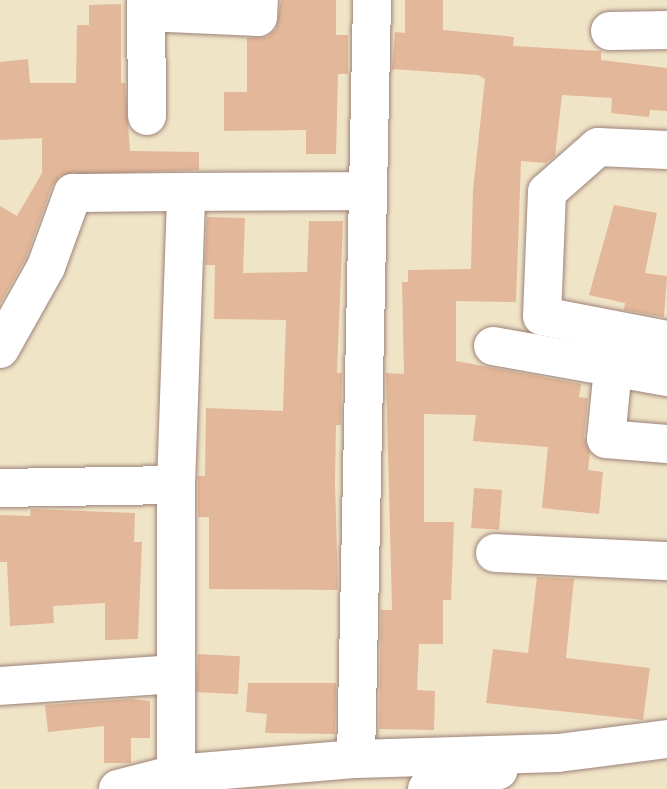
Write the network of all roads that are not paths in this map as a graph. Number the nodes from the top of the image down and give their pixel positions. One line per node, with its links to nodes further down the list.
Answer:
1 (259, 0): 3 (street)
2 (372, 0): 8 (street)
3 (146, 6): 6 (street)
4 (667, 30): 5 (street)
5 (610, 31)
6 (147, 116)
7 (667, 150): 10 (street)
8 (367, 191): 9 (street); 24 (street)
9 (186, 192): 12 (street); 16 (street)
10 (667, 340)
11 (494, 346): 13 (street)
12 (0, 349)
13 (613, 368): 14 (street); 15 (street)
14 (667, 377)
15 (667, 444)
16 (176, 485): 17 (street); 20 (street)
17 (0, 488)
18 (495, 553): 19 (street)
19 (667, 561)
20 (176, 674): 21 (street); 25 (street)
21 (0, 686)
22 (667, 739): 23 (street)
23 (558, 753): 24 (street); 27 (street)
24 (356, 759): 25 (street)
25 (176, 774): 26 (street)
26 (118, 789)
27 (427, 789)

